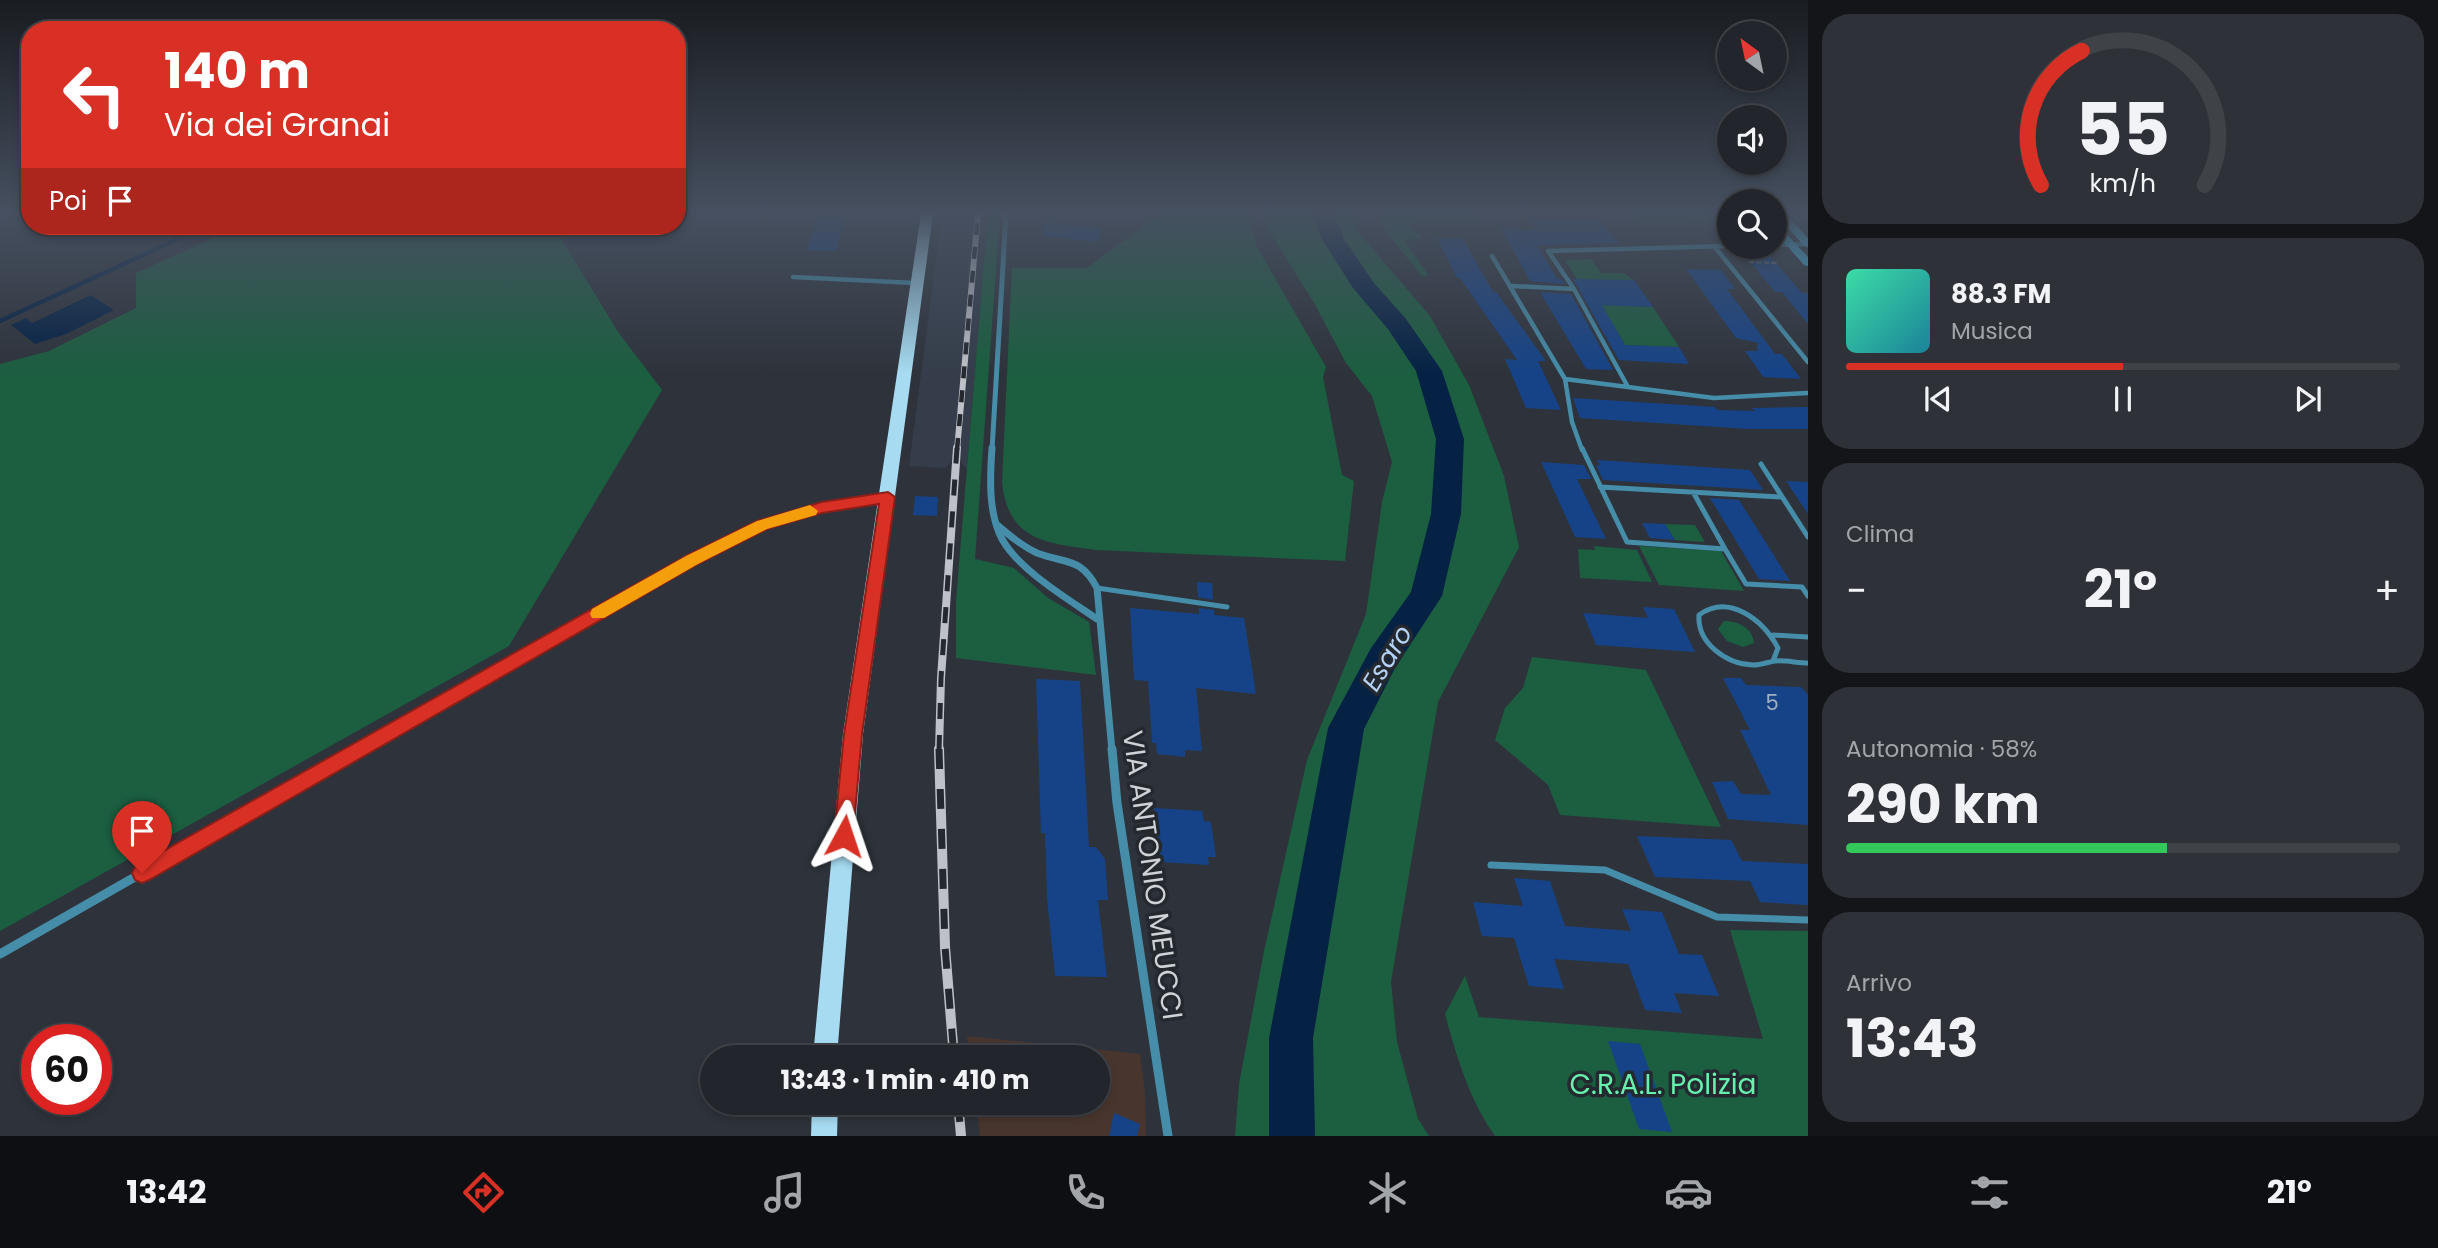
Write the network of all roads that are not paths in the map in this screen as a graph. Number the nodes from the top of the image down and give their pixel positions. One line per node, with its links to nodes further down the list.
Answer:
1 (919, 267): 7 (main road)
2 (1003, 267): 19 (street)
3 (1499, 267): 8 (lane)
4 (1559, 267): 9 (lane)
5 (1731, 267): 10 (lane)
6 (793, 276): 7 (lane)
7 (917, 283): 18 (main road)
8 (1511, 286): 9 (lane); 11 (lane)
9 (1574, 289): 12 (lane)
10 (1808, 362)
11 (1565, 379): 12 (lane); 15 (lane)
12 (1628, 387): 13 (lane)
13 (1808, 393)
14 (1761, 464): 17 (lane)
15 (1600, 487): 16 (lane); 21 (lane)
16 (1693, 492): 17 (lane); 22 (lane)
17 (1782, 496): 20 (lane)
18 (888, 497): 34 (street); 35 (main road)
19 (996, 524): 24 (street); 27 (street)
20 (1808, 537)
21 (1628, 542): 22 (lane)
22 (1725, 549): 23 (lane)
23 (1805, 587): 25 (lane)
24 (1097, 588): 26 (lane); 27 (street, VIA ANTONIO MEUCCI)
25 (1808, 596)
26 (1227, 607)
27 (1097, 619): 38 (street, VIA ANTONIO MEUCCI)
28 (1773, 635): 29 (lane); 30 (lane); 30 (lane)
29 (1808, 637)
30 (1773, 661): 31 (lane)
31 (1808, 663)
32 (1491, 865): 33 (lane)
33 (1808, 920)
34 (0, 954)
35 (826, 1045)
36 (825, 1115): 37 (main road)
37 (824, 1136)
38 (1168, 1136)

